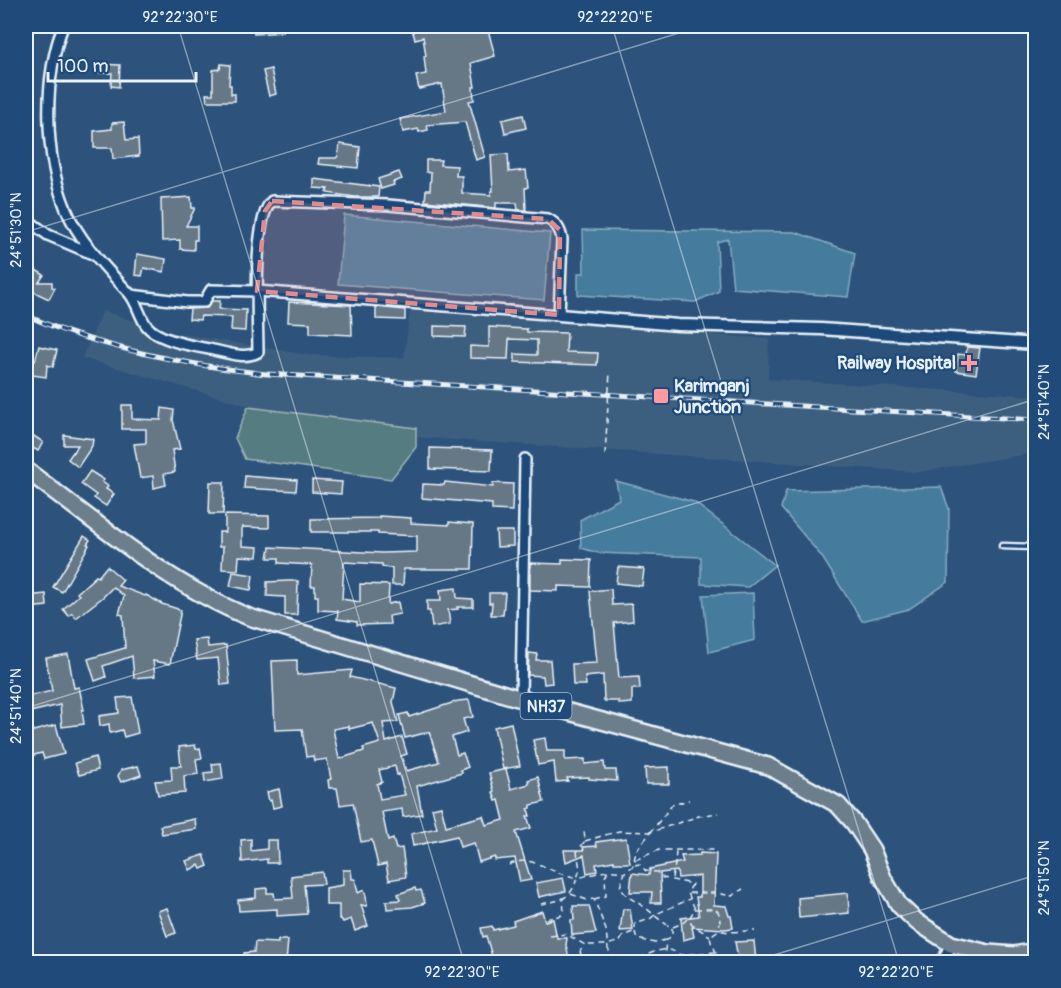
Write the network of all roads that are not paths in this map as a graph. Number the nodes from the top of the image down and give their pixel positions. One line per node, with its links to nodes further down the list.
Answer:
1 (63, 26): 3 (street)
2 (26, 219): 3 (street)
3 (95, 255): 5 (street)
4 (257, 291): 5 (street); 5 (street); 6 (street); 6 (street)
5 (130, 295)
6 (559, 315): 7 (street)
7 (1035, 344)
8 (525, 459): 12 (street)
9 (26, 470): 12 (highway, NH37)
10 (1002, 546): 11 (lane)
11 (1035, 547)
12 (521, 699): 13 (highway, NH37)
13 (951, 944): 15 (highway, NH37); 16 (street)
14 (1035, 951): 15 (highway, NH37)
15 (990, 958)
16 (943, 963)

